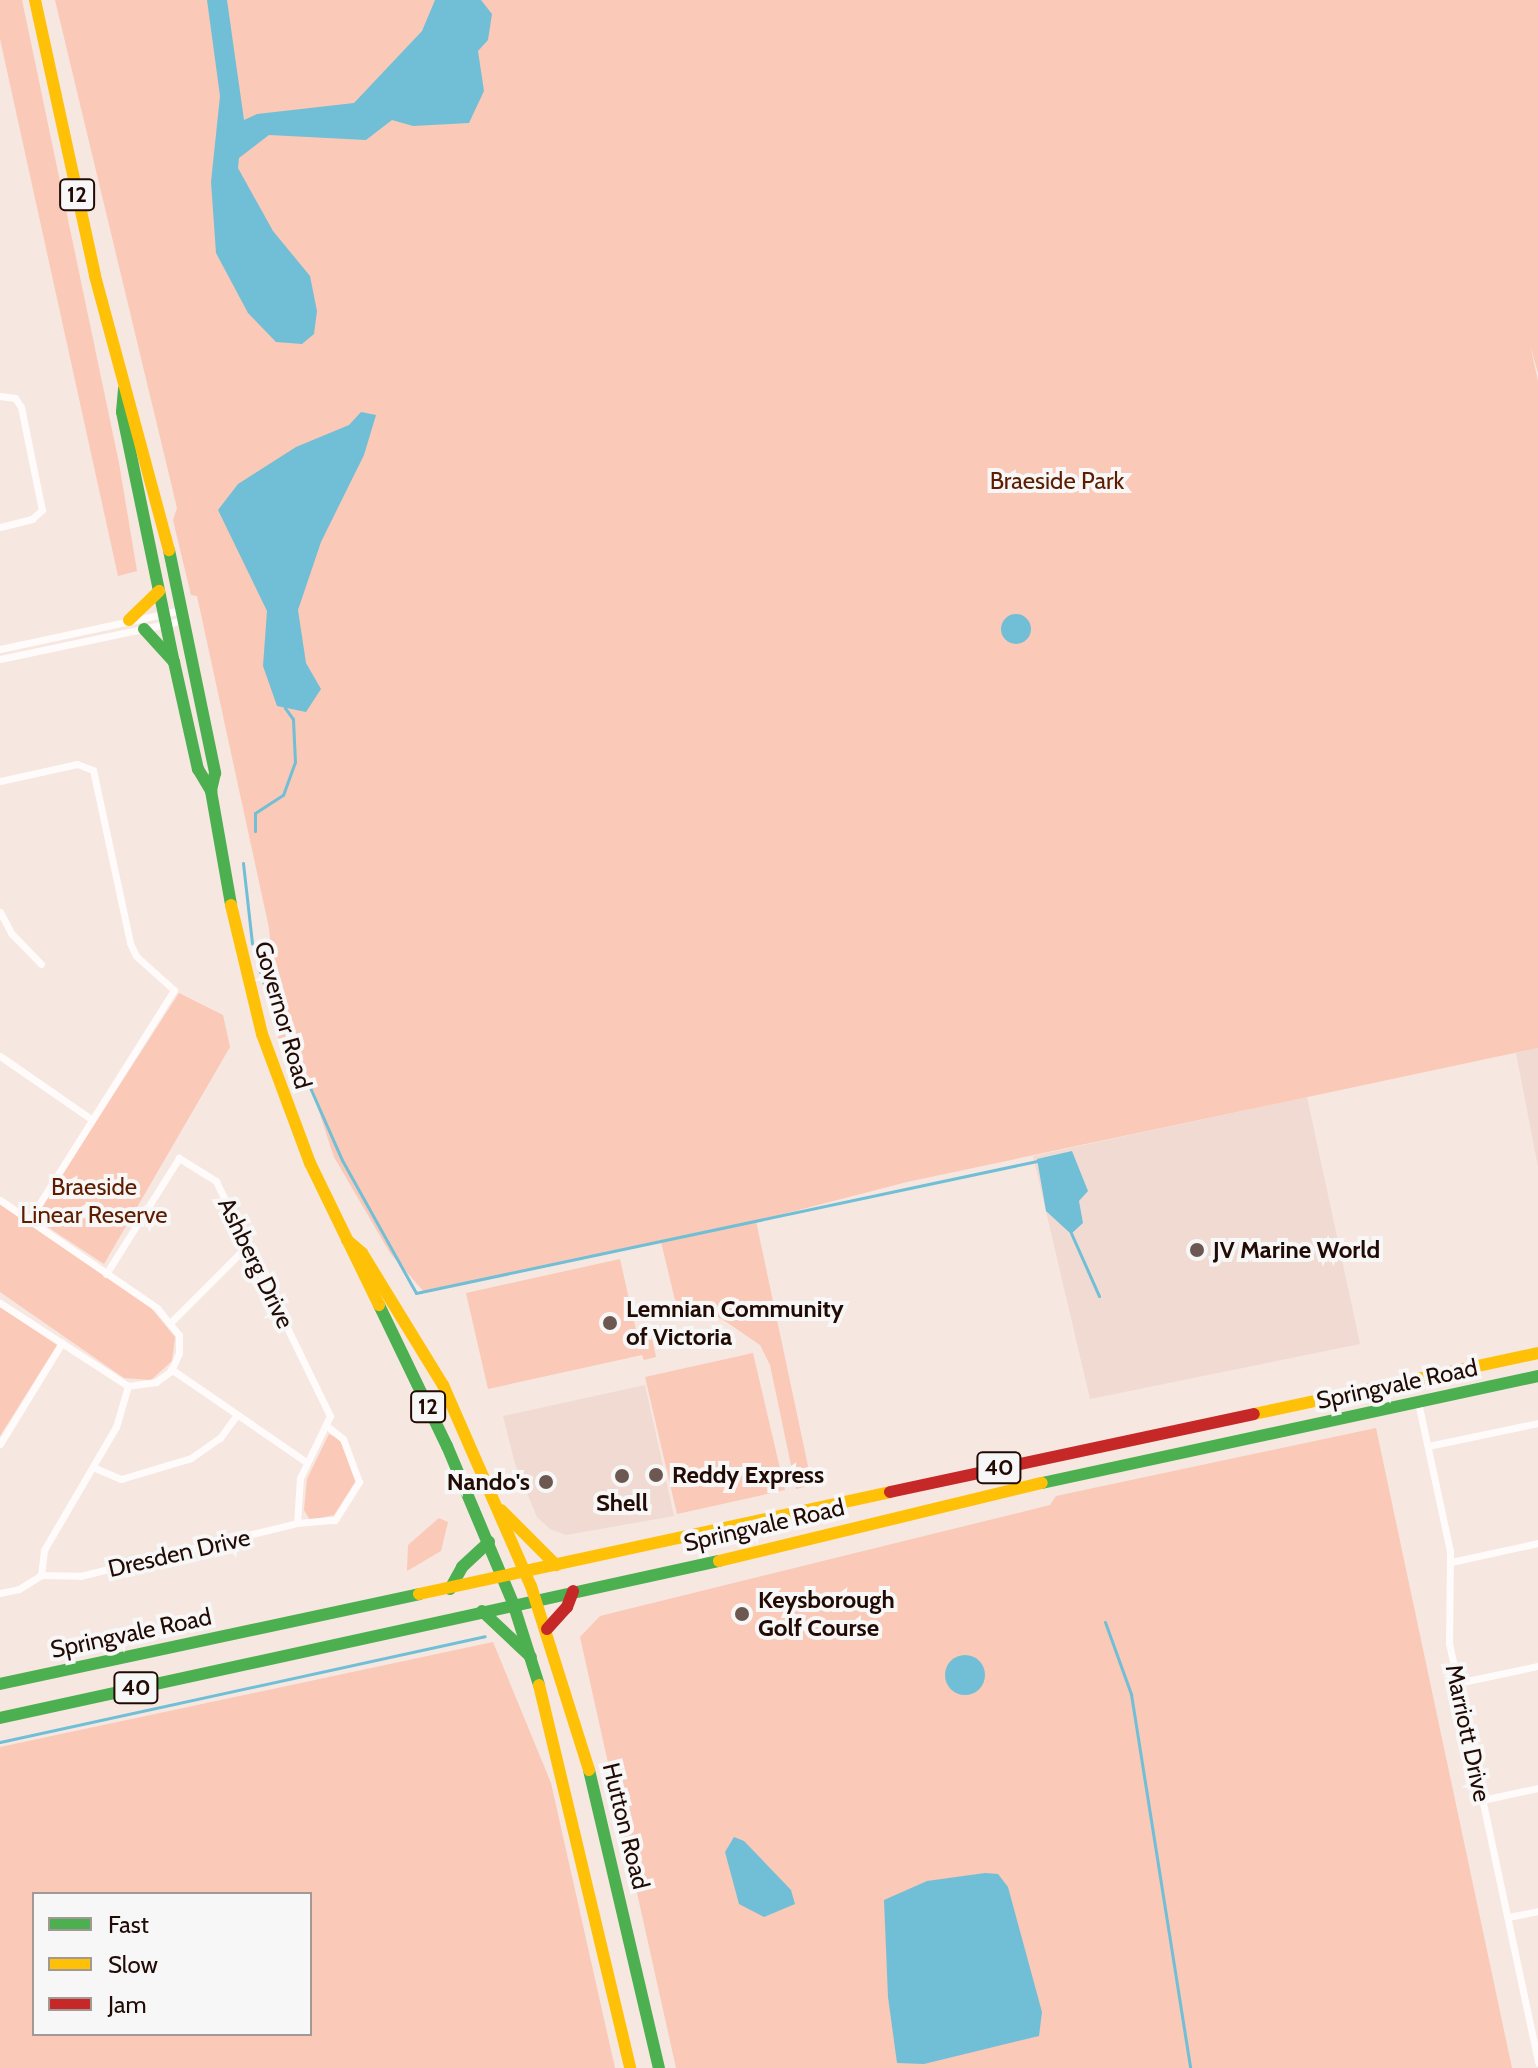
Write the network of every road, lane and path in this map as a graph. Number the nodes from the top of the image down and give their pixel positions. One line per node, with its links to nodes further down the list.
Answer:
1 (35, 0): 2 (main road, Governor Road / 12)
2 (124, 389): 5 (main road, Governor Road / 12); 6 (main road, Governor Road / 12)
3 (0, 396): 4 (street)
4 (0, 527)
5 (159, 591): 7 (main road, Governor Road / 12); 8 (main road)
6 (184, 615): 7 (street); 14 (main road, Governor Road / 12)
7 (165, 619): 8 (street); 9 (street); 12 (main road, Governor Road / 12)
8 (129, 620): 10 (street)
9 (144, 629): 11 (street); 12 (main road)
10 (0, 649)
11 (0, 659)
12 (174, 662): 14 (main road, Governor Road / 12)
13 (0, 781): 18 (street)
14 (211, 791): 21 (main road, Governor Road / 12)
15 (0, 912): 16 (street)
16 (41, 964)
17 (0, 1056): 18 (street)
18 (91, 1119): 20 (street)
19 (0, 1200): 20 (street)
20 (29, 1220): 23 (street)
21 (347, 1240): 39 (main road, Governor Road / 12); 41 (main road, Governor Road / 12)
22 (247, 1246): 23 (street, Ashberg Drive); 25 (street); 34 (street, Ashberg Drive)
23 (106, 1274): 25 (street)
24 (0, 1303): 26 (street)
25 (171, 1322): 28 (street)
26 (62, 1343): 30 (street); 35 (street)
27 (1538, 1353): 44 (main road, Springvale Road / 40)
28 (171, 1369): 30 (street); 32 (street)
29 (1538, 1376): 31 (main road, Springvale Road / 40)
30 (128, 1386): 38 (street)
31 (1418, 1402): 36 (street, Marriott Drive); 49 (main road, Springvale Road / 40)
32 (236, 1416): 37 (street); 38 (street)
33 (1538, 1423): 36 (street)
34 (327, 1426): 37 (street); 40 (street, Dresden Drive)
35 (0, 1444)
36 (1428, 1446): 43 (street, Marriott Drive)
37 (305, 1461): 40 (street)
38 (95, 1468): 46 (street)
39 (501, 1510): 44 (main road); 45 (main road, Governor Road / 12)
40 (297, 1523): 46 (street, Dresden Drive)
41 (489, 1542): 47 (main road, Governor Road / 12); 48 (main road)
42 (1538, 1543): 43 (street)
43 (1451, 1562): 57 (street, Marriott Drive)
44 (556, 1565): 45 (main road, Springvale Road / 40)
45 (526, 1572): 47 (main road, Springvale Road / 40); 51 (main road, Governor Road / 12)
46 (41, 1575): 50 (street, Dresden Drive)
47 (503, 1577): 48 (main road, Springvale Road / 40); 52 (main road, Governor Road / 12)
48 (450, 1589): 58 (main road, Springvale Road / 40)
49 (573, 1591): 51 (main road, Springvale Road / 40); 54 (main road)
50 (0, 1593)
51 (536, 1598): 52 (main road, Springvale Road / 40); 54 (main road, Hutton Road / 12)
52 (513, 1603): 53 (main road, Springvale Road / 40); 55 (main road, Hutton Road / 12)
53 (482, 1611): 55 (main road); 59 (main road, Springvale Road / 40)
54 (547, 1629): 67 (main road, Hutton Road / 12)
55 (531, 1657): 66 (main road, Hutton Road / 12)
56 (1538, 1666): 57 (street)
57 (1457, 1683): 61 (street, Marriott Drive)
58 (0, 1684)
59 (0, 1718)
60 (1538, 1788): 61 (street)
61 (1482, 1800): 63 (street, Marriott Drive)
62 (1538, 1911): 63 (street)
63 (1508, 1917): 64 (street, Marriott Drive)
64 (1535, 2034): 65 (street, Marriott Drive)
65 (1538, 2063)
66 (630, 2068)
67 (659, 2068)

